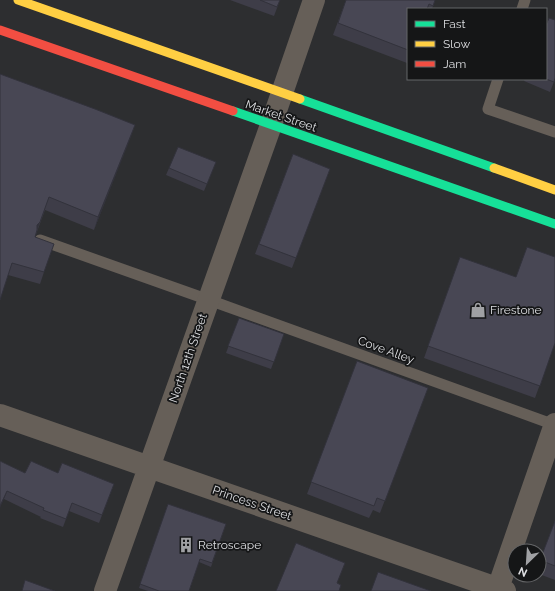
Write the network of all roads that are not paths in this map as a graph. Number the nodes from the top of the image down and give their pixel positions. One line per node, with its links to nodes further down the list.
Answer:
1 (18, 0): 5 (main road, Market Street)
2 (314, 0): 5 (street, North 12th Street)
3 (0, 30): 6 (main road, Market Street)
4 (498, 80): 7 (lane)
5 (282, 92): 6 (street, North 12th Street); 8 (main road, Market Street)
6 (271, 125): 9 (main road, Market Street); 11 (street, North 12th Street)
7 (555, 132)
8 (555, 190)
9 (555, 224)
10 (39, 240): 11 (lane, Cove Alley)
11 (209, 300): 13 (lane, Cove Alley); 14 (street, North 12th Street)
12 (0, 414): 14 (street, Princess Street)
13 (555, 425): 15 (street)
14 (150, 467): 15 (street, Princess Street); 16 (street, North 12th Street)
15 (500, 590)
16 (105, 591)

